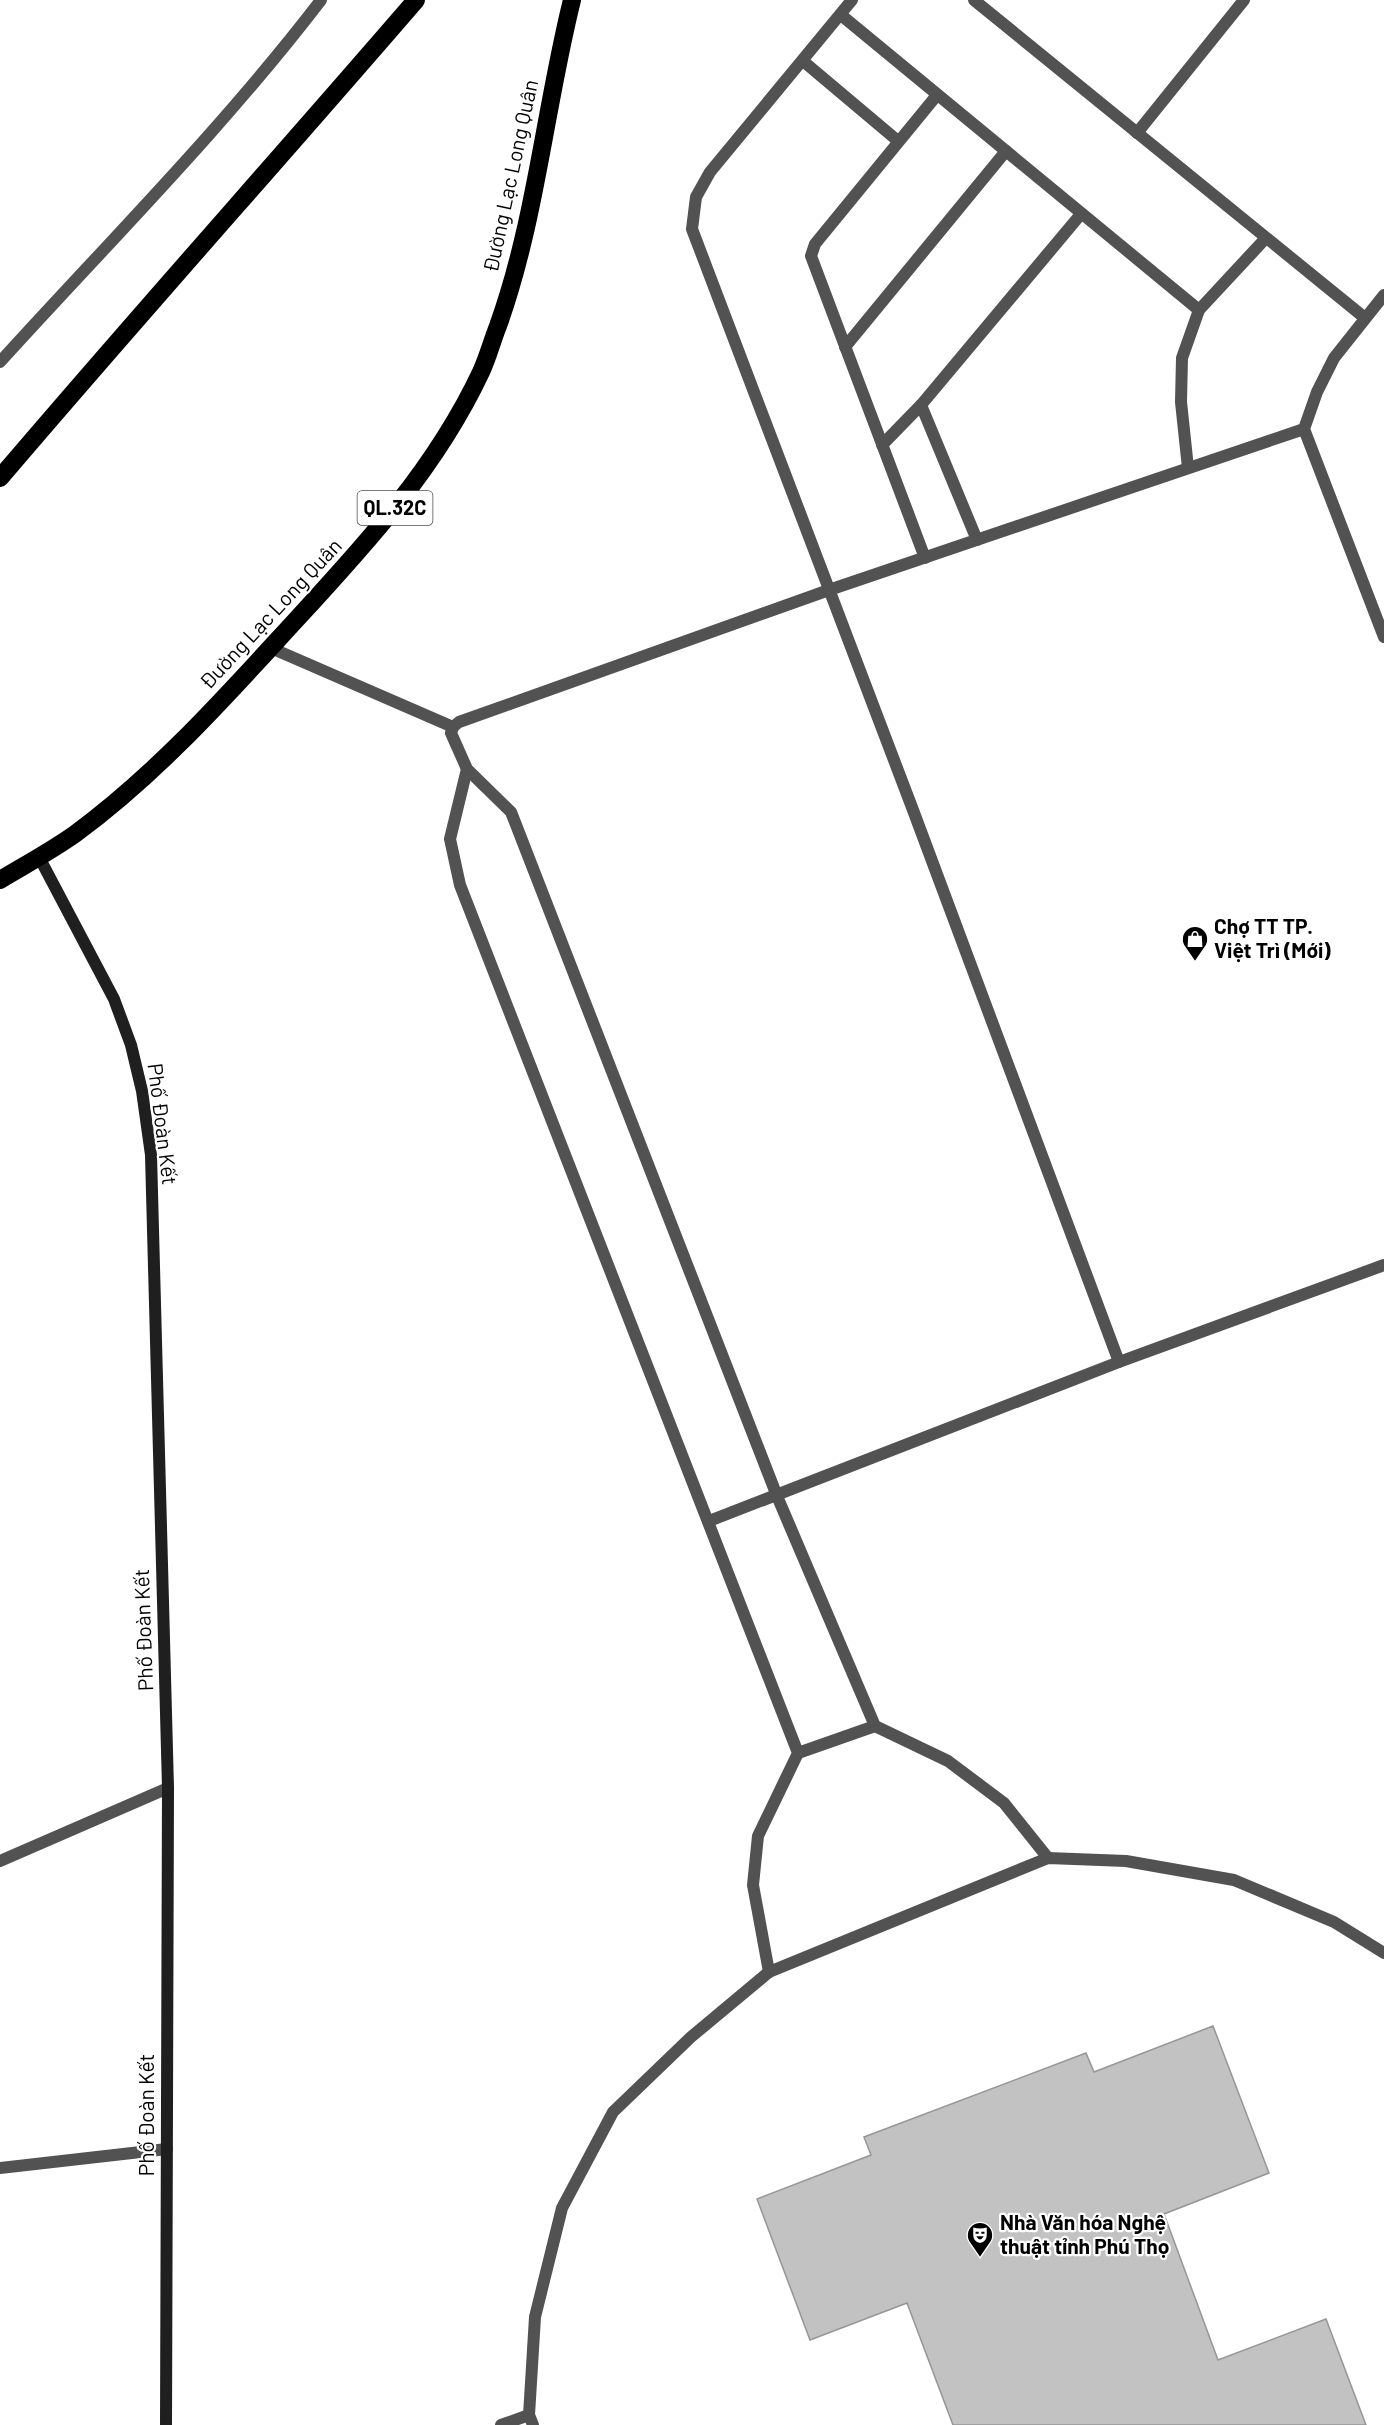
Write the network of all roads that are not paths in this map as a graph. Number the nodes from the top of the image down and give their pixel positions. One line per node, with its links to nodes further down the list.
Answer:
1 (321, 0): 19 (street)
2 (416, 0): 24 (highway)
3 (572, 0): 29 (highway, Đường Lạc Long Quân / QL.32C)
4 (852, 0): 7 (street)
5 (974, 0): 10 (street)
6 (1244, 0): 10 (street)
7 (841, 15): 8 (street); 9 (street)
8 (803, 61): 11 (street); 27 (street)
9 (937, 95): 11 (street); 12 (street)
10 (1137, 133): 14 (street)
11 (898, 141): 18 (street)
12 (1006, 151): 13 (street); 18 (street)
13 (1082, 214): 16 (street); 20 (street)
14 (1265, 239): 16 (street); 17 (street)
15 (1384, 295): 17 (street)
16 (1199, 310): 23 (street)
17 (1365, 318): 21 (street)
18 (845, 347): 22 (street)
19 (0, 362)
20 (921, 405): 22 (street); 25 (street)
21 (1304, 429): 23 (street); 28 (street)
22 (882, 445): 26 (street)
23 (1188, 468): 25 (street)
24 (0, 478)
25 (977, 540): 26 (street)
26 (925, 558): 27 (street)
27 (829, 590): 30 (street); 35 (street)
28 (1384, 637)
29 (271, 648): 30 (street); 32 (highway, Đường Lạc Long Quân / QL.32C)
30 (453, 727): 31 (street)
31 (467, 769): 36 (street); 37 (street)
32 (39, 857): 33 (highway, Đường Lạc Long Quân / QL.32C); 40 (street, Phố Đoàn Kết)
33 (0, 880)
34 (1384, 1265): 35 (street)
35 (1119, 1362): 36 (street)
36 (777, 1496): 37 (street); 38 (street)
37 (709, 1521): 39 (street)
38 (875, 1726): 39 (street); 41 (street)
39 (798, 1753): 44 (street)
40 (168, 1788): 42 (street); 45 (street, Phố Đoàn Kết)
41 (1048, 1858): 43 (street); 44 (street)
42 (0, 1861)
43 (1384, 1953)
44 (769, 1972): 47 (street)
45 (167, 2149): 46 (street); 48 (street, Phố Đoàn Kết)
46 (0, 2168)
47 (531, 2420): 49 (street)
48 (166, 2425)
49 (501, 2425)

